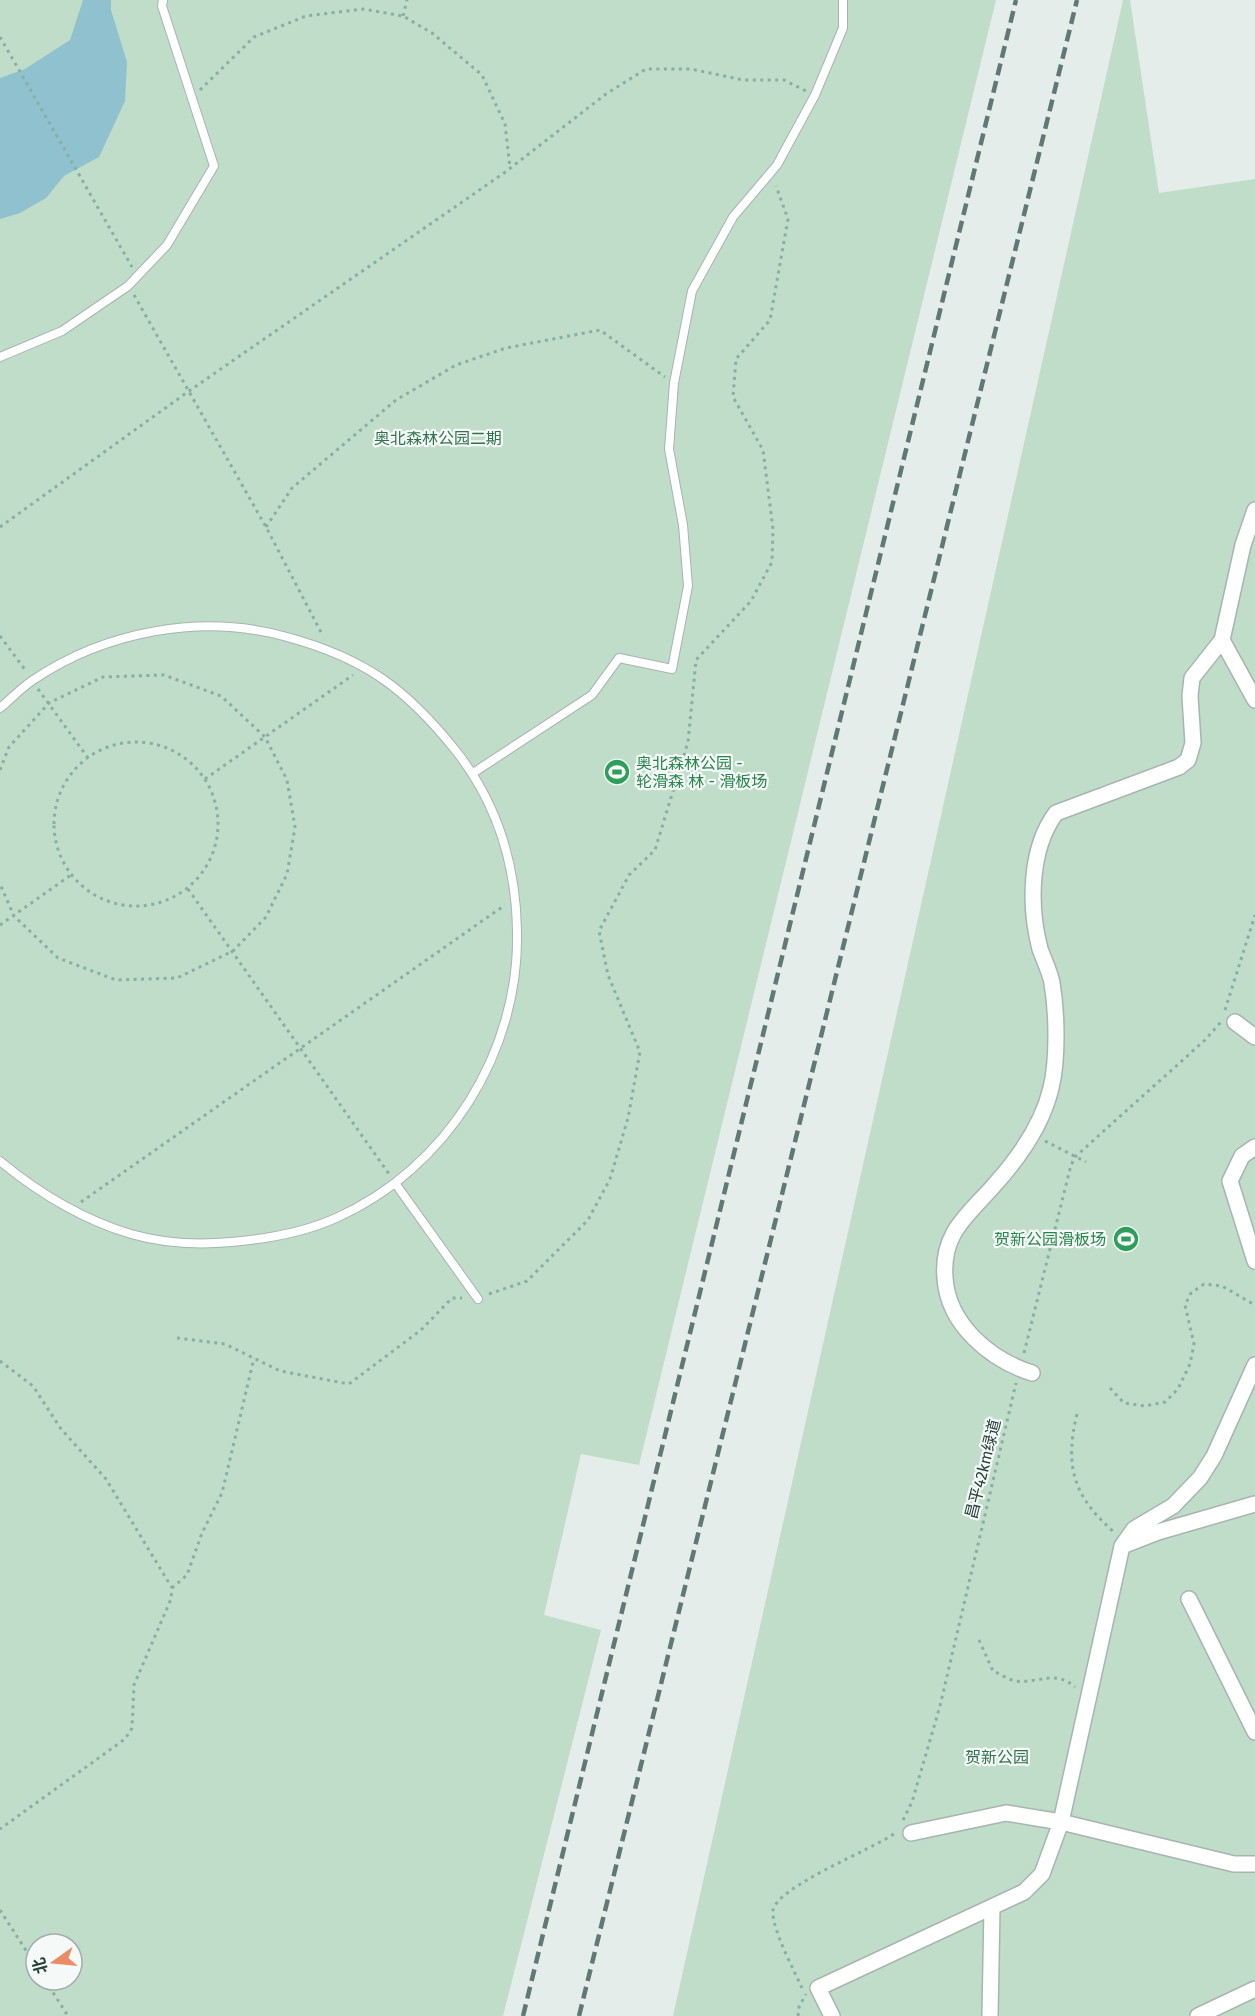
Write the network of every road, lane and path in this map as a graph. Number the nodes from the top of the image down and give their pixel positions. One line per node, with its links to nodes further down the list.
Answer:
1 (163, 0): 7 (lane)
2 (407, 0): 4 (path)
3 (843, 0): 6 (lane)
4 (402, 16): 7 (path); 8 (path)
5 (0, 37): 10 (path)
6 (815, 95): 8 (path); 13 (lane)
7 (192, 98): 10 (lane)
8 (510, 168): 14 (path)
9 (774, 182): 50 (path)
10 (137, 274): 11 (lane)
11 (128, 286): 12 (lane); 14 (path)
12 (0, 357)
13 (674, 383): 17 (path); 29 (lane)
14 (189, 392): 16 (path); 17 (path)
15 (1255, 510): 19 (street)
16 (0, 527)
17 (266, 528): 20 (path)
18 (0, 636): 22 (path)
19 (1222, 639): 23 (street); 42 (street)
20 (330, 649): 21 (lane); 22 (lane)
21 (366, 667): 26 (path); 29 (lane)
22 (32, 680): 24 (path); 25 (lane)
23 (1255, 700)
24 (49, 703): 26 (path); 27 (path); 28 (path)
25 (0, 708)
26 (265, 737): 30 (path); 38 (path)
27 (88, 758): 30 (path); 31 (path)
28 (0, 770)
29 (473, 773): 34 (lane)
30 (204, 779): 33 (path)
31 (71, 875): 33 (path); 36 (path)
32 (0, 884): 36 (path)
33 (188, 889): 38 (path)
34 (517, 897): 41 (path); 47 (lane)
35 (1255, 915): 44 (path, 昌平42km绿道)
36 (14, 916): 37 (path); 38 (path)
37 (0, 925)
38 (233, 951): 41 (path)
39 (1235, 1022): 40 (street)
40 (1255, 1037)
41 (300, 1049): 47 (path); 48 (path)
42 (1030, 1134): 44 (path); 56 (street)
43 (1255, 1147): 49 (street)
44 (1076, 1156): 46 (path); 56 (path, 昌平42km绿道)
45 (0, 1161): 48 (lane)
46 (1086, 1162)
47 (395, 1183): 48 (lane); 50 (lane)
48 (69, 1210)
49 (1255, 1261)
50 (478, 1299): 53 (path)
51 (1255, 1305): 57 (path)
52 (177, 1338): 53 (path)
53 (254, 1358): 61 (path)
54 (0, 1361): 61 (path)
55 (1255, 1365): 60 (street)
56 (1026, 1371): 75 (path, 昌平42km绿道)
57 (1110, 1388)
58 (1077, 1414): 60 (path)
59 (1255, 1504): 60 (street)
60 (1122, 1546): 64 (street)
61 (171, 1588): 67 (path)
62 (1190, 1599): 65 (street)
63 (979, 1640): 64 (path)
64 (1089, 1698): 66 (street)
65 (1255, 1732)
66 (1061, 1822): 68 (street); 69 (street); 70 (street)
67 (0, 1828)
68 (911, 1833)
69 (1255, 1864)
70 (992, 1908): 77 (street); 78 (street)
71 (0, 1910): 72 (path)
72 (24, 1947)
73 (1255, 1989): 79 (street)
74 (53, 1992): 76 (path)
75 (810, 2006)
76 (68, 2016)
77 (832, 2016)
78 (990, 2016)
79 (1198, 2016)

